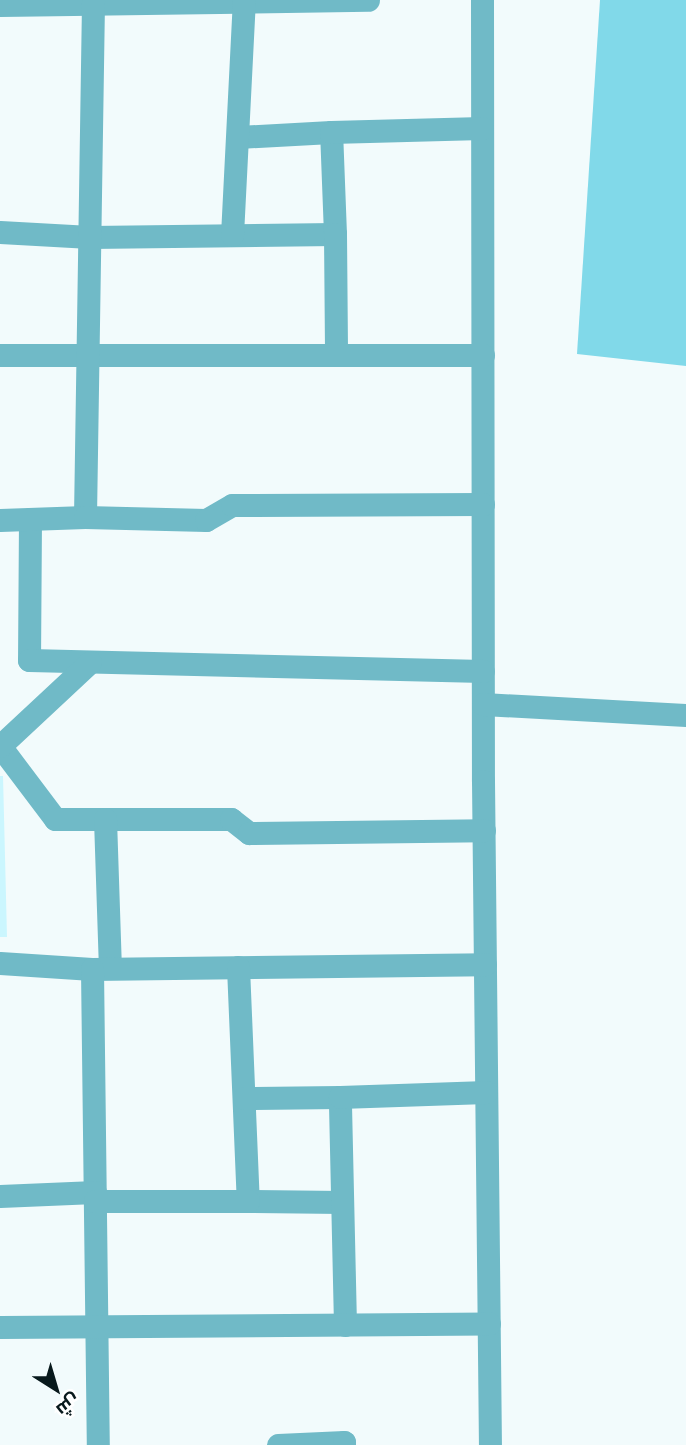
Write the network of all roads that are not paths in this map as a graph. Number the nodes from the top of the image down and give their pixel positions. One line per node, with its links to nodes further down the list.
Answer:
1 (368, 0): 3 (street)
2 (482, 0): 6 (street)
3 (244, 1): 4 (street); 8 (street)
4 (93, 3): 5 (street); 12 (street)
5 (0, 5)
6 (482, 128): 7 (street); 16 (street)
7 (331, 132): 8 (street); 10 (street)
8 (238, 137): 11 (street)
9 (0, 232): 12 (street)
10 (335, 234): 11 (street); 15 (street)
11 (232, 235): 12 (street)
12 (89, 237): 14 (street)
13 (0, 355): 14 (street)
14 (87, 355): 15 (street); 18 (street)
15 (336, 355): 16 (street)
16 (482, 355): 17 (street)
17 (483, 503): 18 (street); 22 (street)
18 (85, 517): 19 (street)
19 (30, 519): 20 (street); 21 (street)
20 (0, 520)
21 (90, 662): 22 (street); 25 (street)
22 (483, 671): 23 (street)
23 (483, 704): 24 (street); 27 (street)
24 (686, 715)
25 (0, 746): 26 (street)
26 (105, 819): 27 (street); 31 (street)
27 (484, 830): 29 (street)
28 (0, 963): 31 (street)
29 (485, 964): 30 (street); 32 (street)
30 (238, 967): 31 (street); 34 (street)
31 (101, 968): 36 (street)
32 (486, 1092): 33 (street); 39 (street)
33 (340, 1097): 34 (street); 38 (street)
34 (244, 1098): 37 (street)
35 (0, 1196): 36 (street)
36 (95, 1196): 37 (street); 42 (street)
37 (248, 1201): 38 (street)
38 (342, 1202): 40 (street)
39 (489, 1324): 40 (street); 46 (street)
40 (345, 1325): 42 (street)
41 (0, 1327): 42 (street)
42 (96, 1328): 43 (street)
43 (98, 1445)
44 (278, 1445): 45 (street)
45 (345, 1445)
46 (490, 1445)

